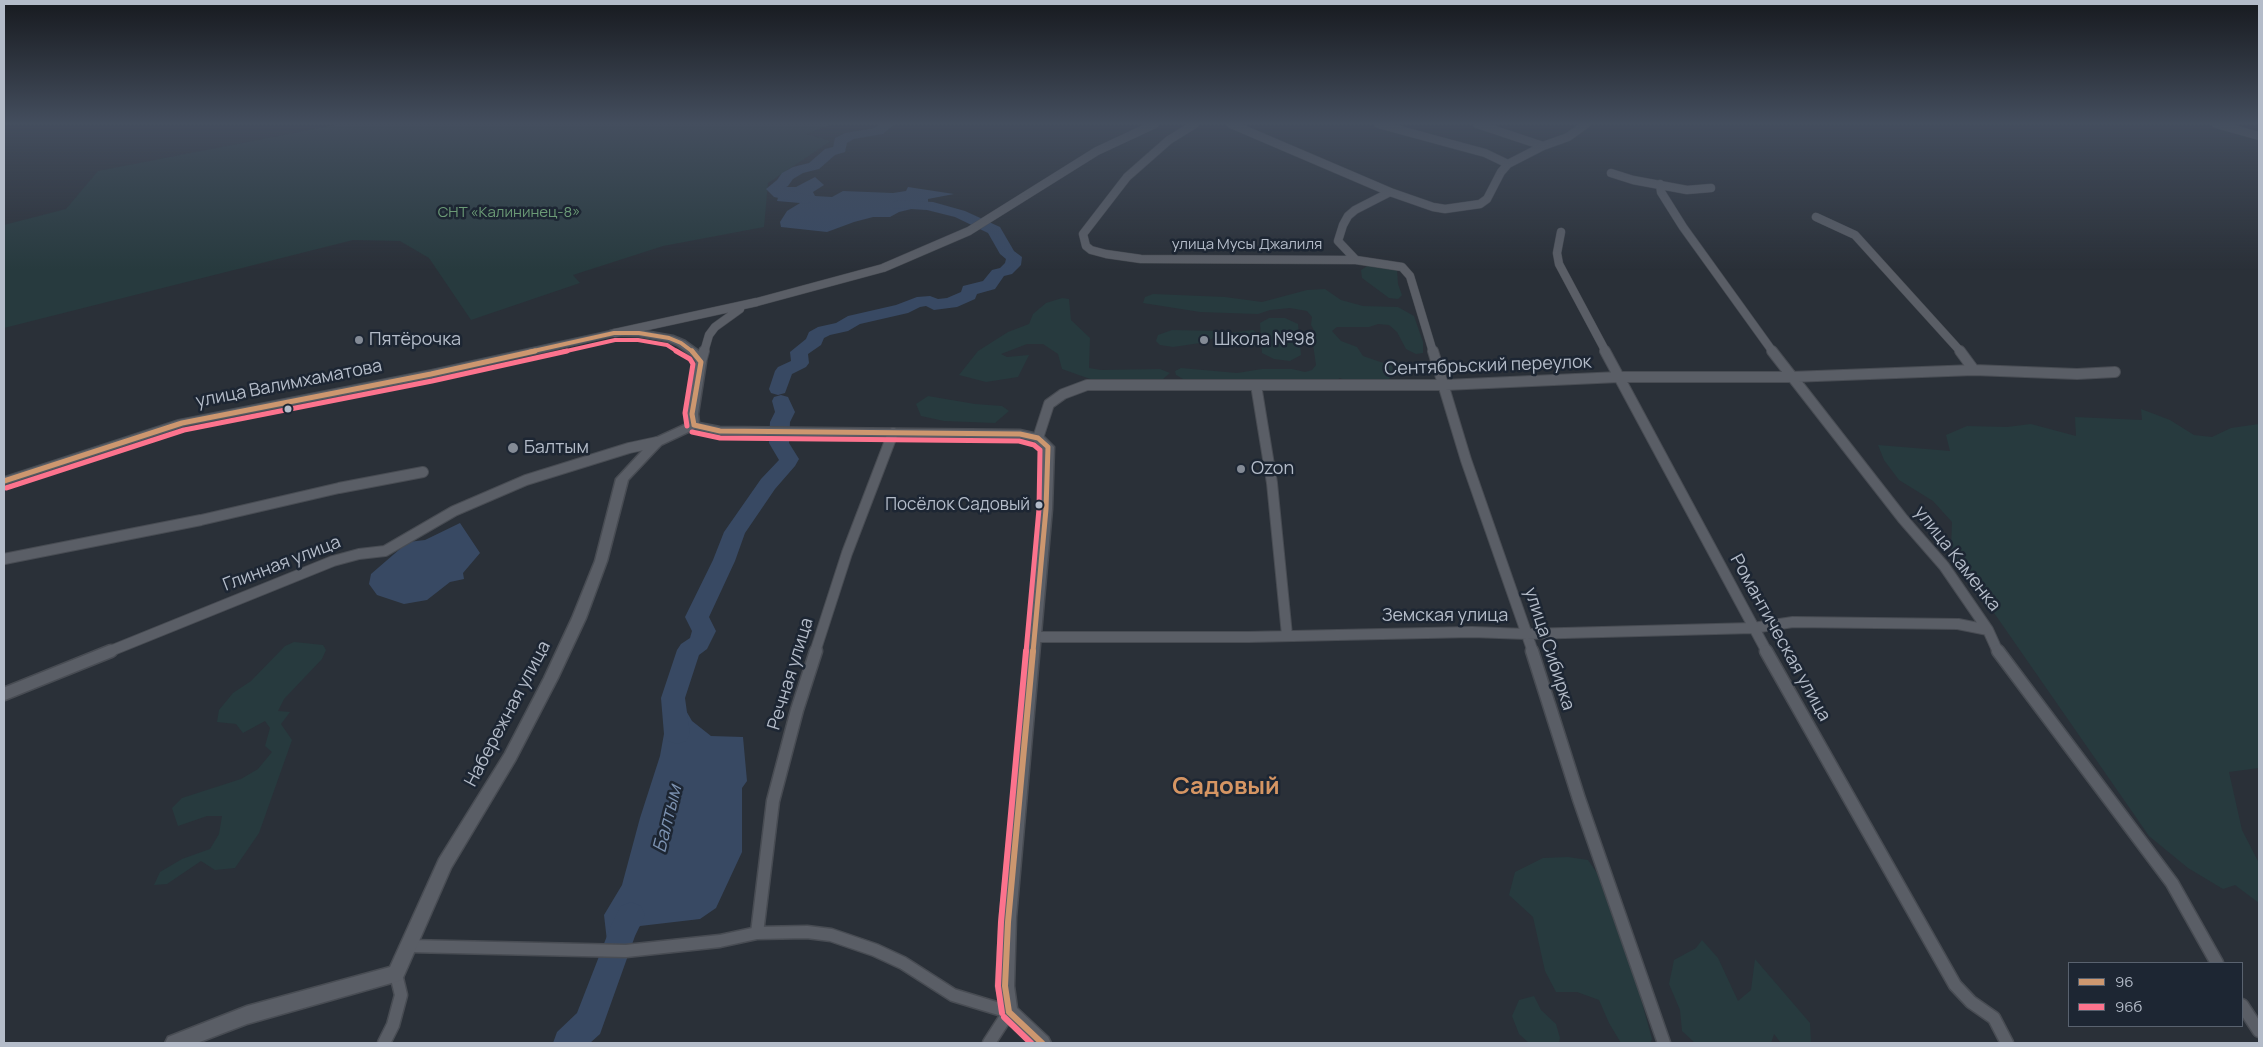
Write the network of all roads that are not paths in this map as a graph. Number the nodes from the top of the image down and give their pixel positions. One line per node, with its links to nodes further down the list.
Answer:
1 (1063, 173): 13 (street)
2 (1132, 173): 11 (street, улица Мусы Джалиля)
3 (1345, 173): 8 (street)
4 (1501, 173): 8 (street)
5 (1611, 173): 6 (street)
6 (1660, 184): 7 (street); 19 (street, улица Каменка)
7 (1711, 188)
8 (1390, 192): 11 (street)
9 (1816, 217): 16 (street)
10 (1560, 232): 18 (street, Романтическая улица)
11 (1356, 260): 12 (street, улица Мусы Джалиля)
12 (1402, 267): 21 (street, улица Сибирка)
13 (757, 302): 14 (street); 15 (street)
14 (614, 333): 15 (street); 27 (main road, улица Валимхаматова)
15 (701, 362): 22 (street)
16 (1971, 371): 17 (street, Сентябрьский переулок); 19 (street, Сентябрьский переулок)
17 (2115, 372)
18 (1620, 377): 19 (street, Сентябрьский переулок); 21 (street, Сентябрьский переулок); 29 (street, Романтическая улица)
19 (1791, 377): 30 (street, улица Каменка)
20 (1256, 385): 21 (street, Сентябрьский переулок); 24 (street, Сентябрьский переулок); 32 (street)
21 (1444, 385): 31 (street, улица Сибирка)
22 (694, 424): 23 (street); 25 (street, Набережная улица)
23 (893, 433): 24 (street); 35 (street, Речная улица)
24 (1038, 438): 33 (street)
25 (657, 442): 34 (street, Глинная улица); 36 (street, Набережная улица)
26 (423, 472): 28 (street)
27 (4, 481)
28 (4, 559)
29 (1753, 628): 30 (street, Земская улица); 31 (street, Земская улица); 47 (street, Романтическая улица)
30 (1988, 630): 37 (street, улица Каменка)
31 (1526, 634): 32 (street, Земская улица); 46 (street, улица Сибирка)
32 (1287, 636): 33 (street, Земская улица)
33 (1034, 637): 40 (street)
34 (4, 694)
35 (757, 933): 36 (street); 40 (street)
36 (409, 946): 38 (street, Набережная улица)
37 (2216, 962)
38 (396, 974): 42 (street); 43 (street)
39 (2243, 1007): 41 (street)
40 (1009, 1012): 44 (street); 45 (street)
41 (2259, 1031)
42 (174, 1043)
43 (384, 1043)
44 (989, 1043)
45 (1042, 1043)
46 (1664, 1043)
47 (2007, 1043)

